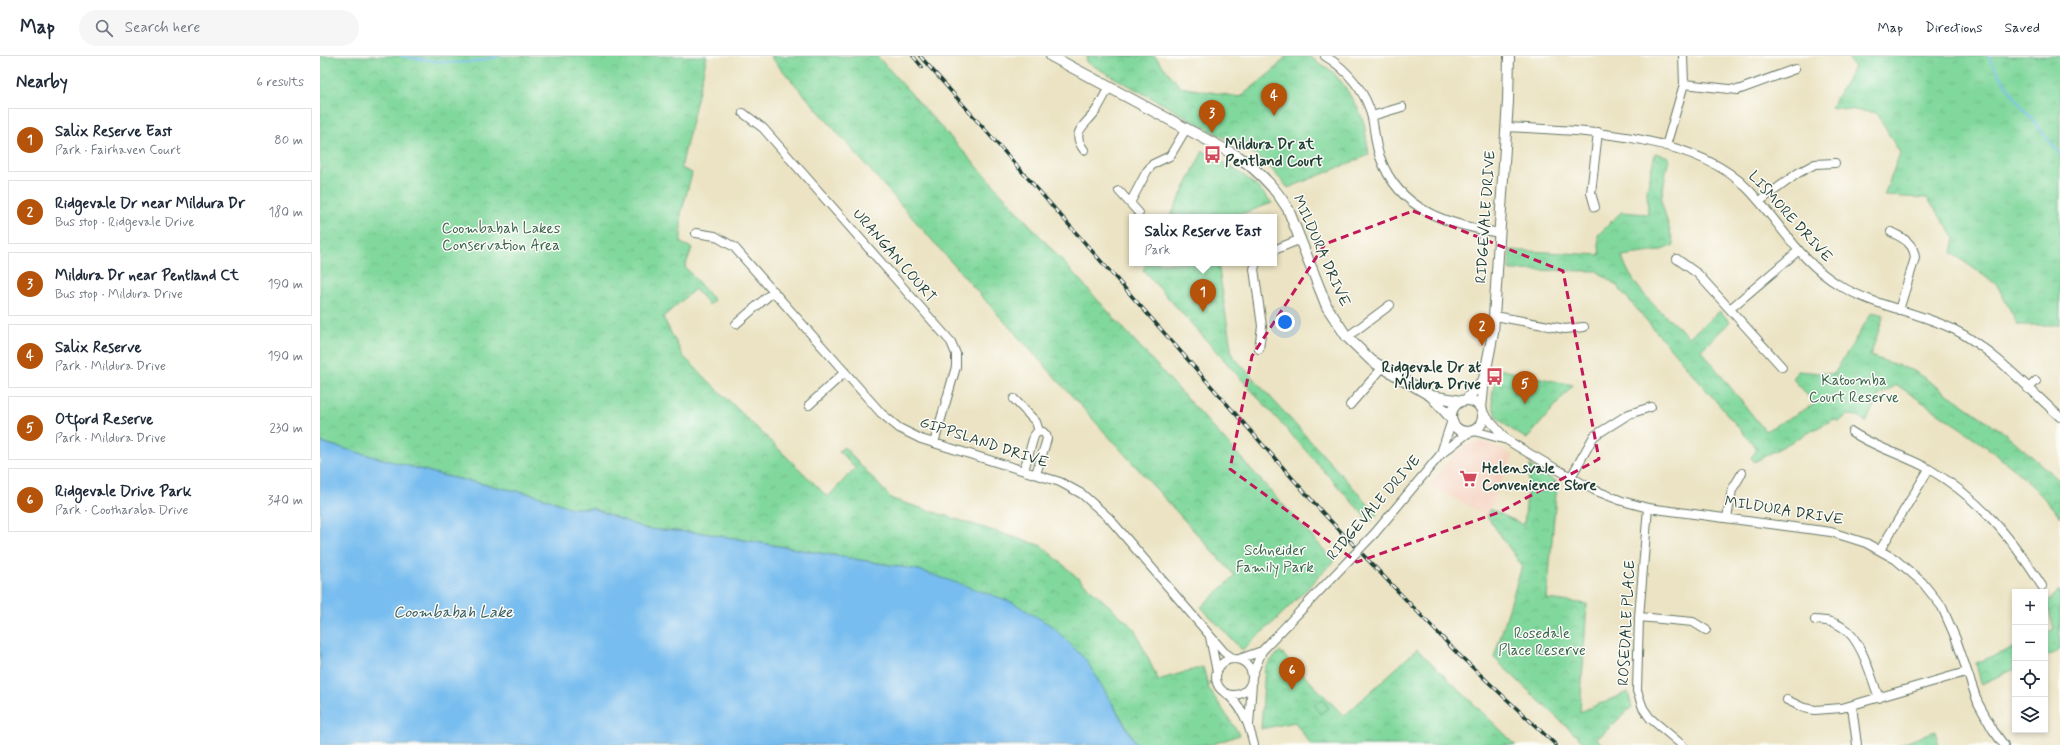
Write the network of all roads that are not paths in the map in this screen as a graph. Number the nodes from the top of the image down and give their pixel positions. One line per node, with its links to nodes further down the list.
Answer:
1 (1052, 56): 7 (street, MILDURA DRIVE)
2 (1327, 56): 10 (street)
3 (1509, 56): 11 (street, RIDGEVALE DRIVE)
4 (1683, 56): 6 (street)
5 (1795, 69): 6 (street)
6 (1684, 84): 14 (street)
7 (1109, 87): 12 (street, MILDURA DRIVE); 15 (street)
8 (1402, 107): 10 (street)
9 (743, 113): 58 (street, URANGAN COURT)
10 (1372, 116): 22 (street)
11 (1506, 127): 13 (street, LISMORE DRIVE); 22 (street, RIDGEVALE DRIVE)
12 (1186, 129): 19 (street); 25 (street, MILDURA DRIVE)
13 (1598, 132): 14 (street, LISMORE DRIVE); 20 (street)
14 (1666, 146): 18 (street, LISMORE DRIVE)
15 (1084, 150)
16 (1835, 163): 18 (street)
17 (1119, 191): 19 (street)
18 (1760, 201): 27 (street, LISMORE DRIVE)
19 (1130, 203): 21 (street)
20 (1595, 207)
21 (1139, 213)
22 (1500, 232): 34 (street, RIDGEVALE DRIVE)
23 (1891, 232): 33 (street)
24 (696, 233): 30 (street, GIPPSLAND DRIVE)
25 (1302, 239): 26 (street); 37 (street, MILDURA DRIVE)
26 (1277, 249)
27 (1798, 250): 32 (street); 33 (street, LISMORE DRIVE)
28 (1677, 259): 32 (street)
29 (1255, 266): 38 (street)
30 (774, 292): 35 (street); 41 (street, GIPPSLAND DRIVE)
31 (1390, 305): 37 (street)
32 (1730, 309): 40 (street)
33 (1898, 310): 44 (street, LISMORE DRIVE)
34 (1495, 316): 36 (street); 42 (street, RIDGEVALE DRIVE)
35 (736, 324)
36 (1584, 327)
37 (1347, 337): 39 (street, MILDURA DRIVE)
38 (1259, 349)
39 (1383, 367): 45 (street, MILDURA DRIVE); 49 (street)
40 (1782, 367)
41 (845, 372): 48 (street); 58 (street, GIPPSLAND DRIVE)
42 (1484, 379): 47 (street, RIDGEVALE DRIVE); 51 (street, RIDGEVALE DRIVE)
43 (2036, 381): 44 (street)
44 (2028, 389): 52 (street, LISMORE DRIVE)
45 (1431, 396): 47 (street, MILDURA DRIVE); 53 (street, MILDURA DRIVE)
46 (1014, 399): 54 (street)
47 (1463, 400): 51 (street); 53 (street)
48 (809, 405)
49 (1350, 405)
50 (1651, 407): 64 (street)
51 (1482, 411): 55 (street); 57 (street, MILDURA DRIVE)
52 (2060, 417)
53 (1451, 420): 55 (street); 59 (street, RIDGEVALE DRIVE)
54 (1039, 431): 61 (street); 63 (street)
55 (1472, 432): 57 (street, MILDURA DRIVE); 59 (street, RIDGEVALE DRIVE)
56 (1852, 432): 60 (street)
57 (1507, 440): 64 (street, MILDURA DRIVE)
58 (934, 443): 61 (street, GIPPSLAND DRIVE)
59 (1441, 454): 73 (street, RIDGEVALE DRIVE, bridge)
60 (1928, 469): 67 (street); 68 (street)
61 (1024, 470): 63 (street, GIPPSLAND DRIVE)
62 (1742, 473): 66 (street)
63 (1036, 474): 72 (street, GIPPSLAND DRIVE)
64 (1571, 477): 65 (street, MILDURA DRIVE)
65 (1648, 508): 66 (street, MILDURA DRIVE); 69 (street, ROSEDALE PLACE)
66 (1727, 518): 67 (street, MILDURA DRIVE)
67 (1880, 550): 76 (street, MILDURA DRIVE)
68 (2042, 586)
69 (1639, 617): 71 (street); 84 (street, ROSEDALE PLACE)
70 (1816, 620): 79 (street)
71 (1706, 630)
72 (1209, 634): 74 (street, GIPPSLAND DRIVE); 75 (street, GIPPSLAND DRIVE)
73 (1262, 651): 74 (street, RIDGEVALE DRIVE); 77 (street, RIDGEVALE DRIVE)
74 (1236, 659): 75 (street); 77 (street)
75 (1217, 672): 78 (street)
76 (1966, 672): 79 (street); 86 (street, MILDURA DRIVE)
77 (1252, 679): 78 (street); 82 (street)
78 (1224, 692): 82 (street)
79 (1879, 698): 81 (street)
80 (1787, 700): 81 (street)
81 (1852, 706): 85 (street)
82 (1249, 726): 83 (street)
83 (1254, 745)
84 (1682, 745)
85 (1857, 745)
86 (2004, 745)

